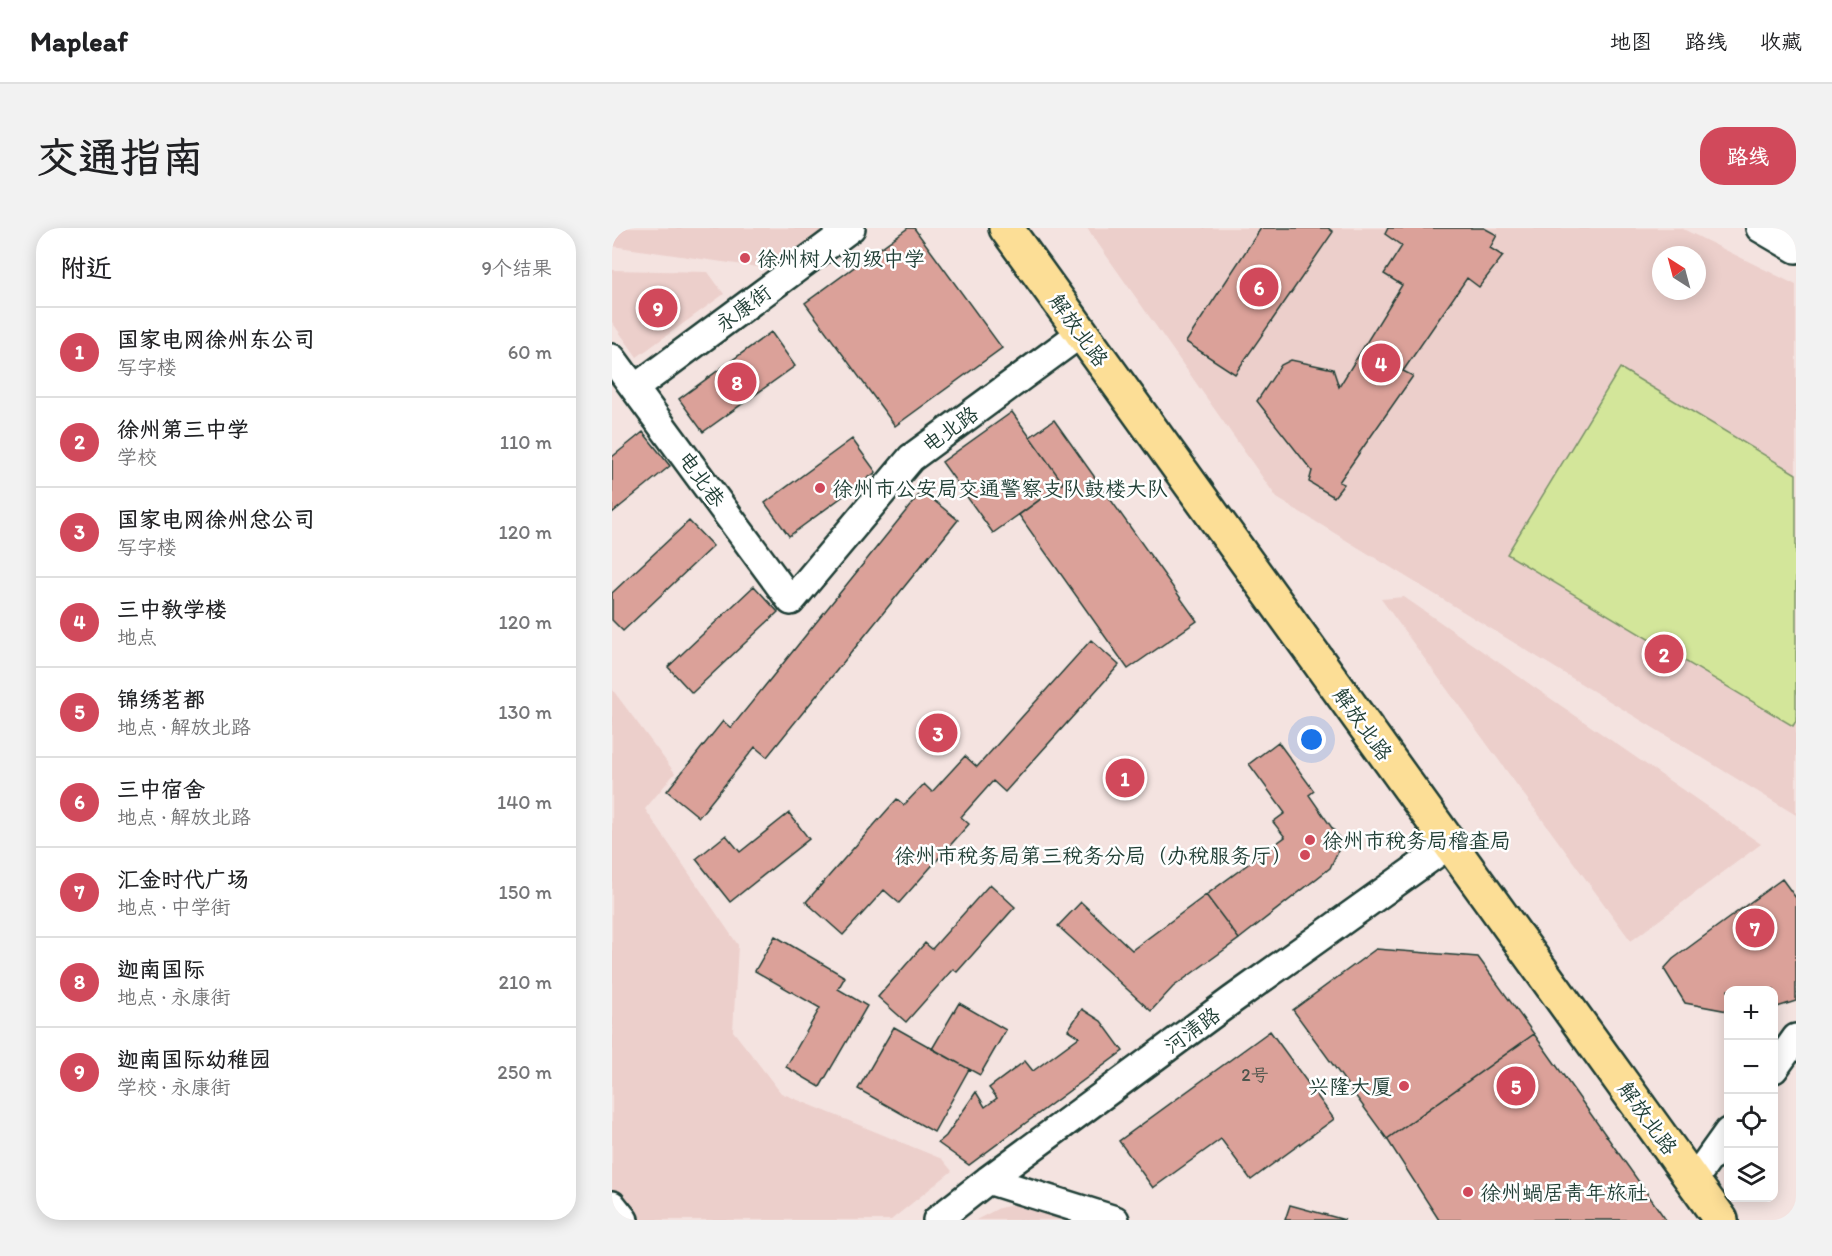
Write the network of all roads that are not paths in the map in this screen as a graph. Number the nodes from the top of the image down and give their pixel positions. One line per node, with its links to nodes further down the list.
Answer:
1 (851, 228): 5 (street, 永康街)
2 (1006, 228): 3 (main road, 解放北路)
3 (1081, 333): 6 (street, 电北路); 7 (main road, 解放北路)
4 (612, 358): 5 (street, 电北巷)
5 (635, 388): 6 (street, 电北巷)
6 (791, 601)
7 (1450, 843): 11 (street, 河清路); 12 (main road, 解放北路)
8 (1796, 1038): 9 (street)
9 (1778, 1062)
10 (1724, 1138): 12 (street)
11 (988, 1180): 15 (street, 河清路); 16 (street)
12 (1693, 1181): 17 (main road, 解放北路)
13 (612, 1205): 14 (street)
14 (624, 1220)
15 (937, 1220)
16 (1115, 1220)
17 (1721, 1220)

